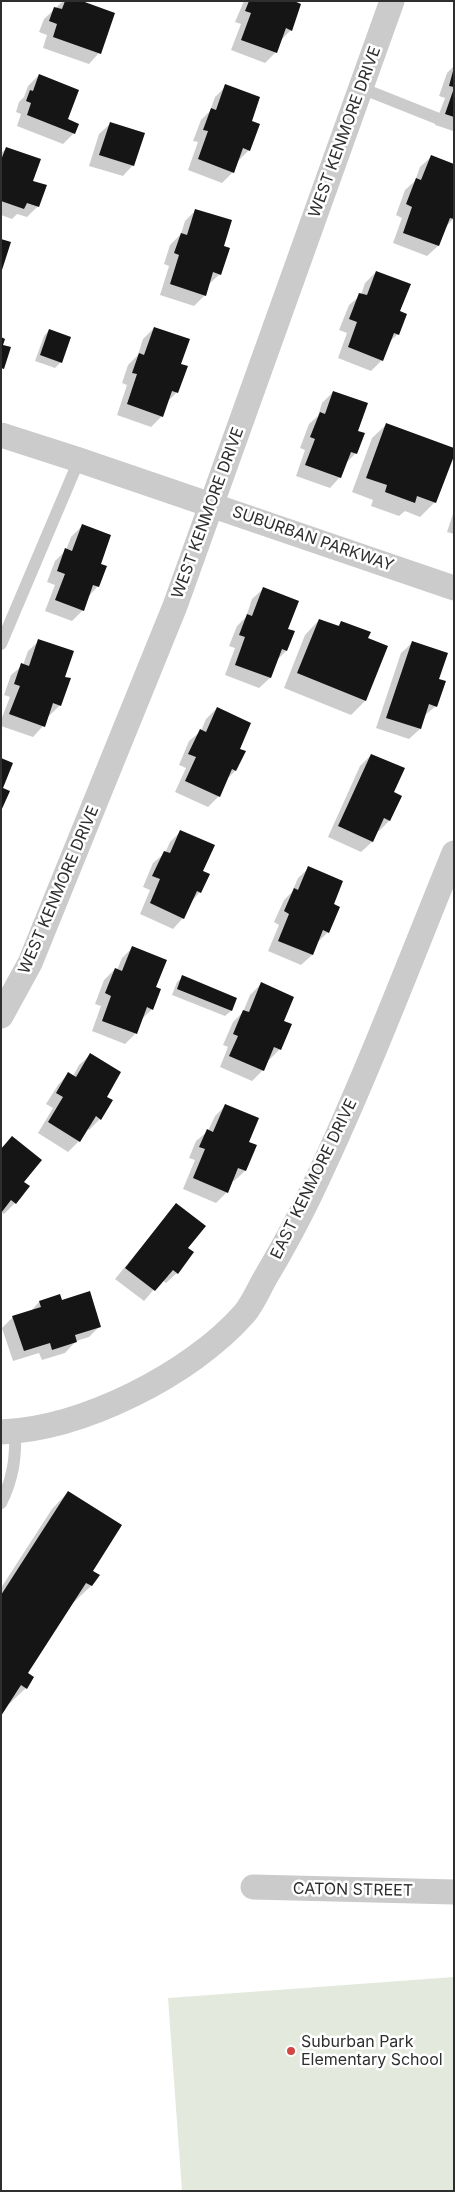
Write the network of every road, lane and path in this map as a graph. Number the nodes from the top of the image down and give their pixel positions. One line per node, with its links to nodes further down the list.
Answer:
1 (392, 1): 2 (street, WEST KENMORE DRIVE)
2 (361, 88): 3 (lane); 6 (street, WEST KENMORE DRIVE)
3 (454, 125)
4 (1, 435): 5 (street, SUBURBAN PARKWAY)
5 (79, 460): 6 (street, SUBURBAN PARKWAY); 8 (lane)
6 (211, 505): 7 (street, SUBURBAN PARKWAY); 10 (street, WEST KENMORE DRIVE)
7 (454, 588)
8 (1, 644)
9 (454, 853): 11 (street, EAST KENMORE DRIVE)
10 (1, 1016)
11 (8, 1432): 12 (lane)
12 (1, 1503)
13 (253, 1887): 14 (street, CATON STREET)
14 (454, 1892)

